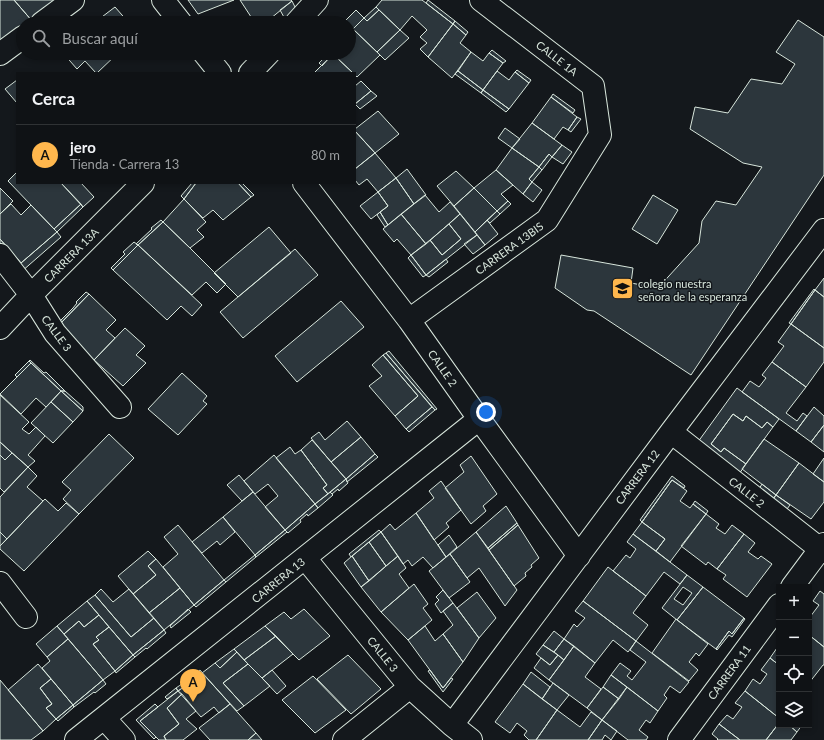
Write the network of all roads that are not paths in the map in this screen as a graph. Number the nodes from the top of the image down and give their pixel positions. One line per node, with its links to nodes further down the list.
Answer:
1 (73, 0): 5 (street)
2 (163, 0): 6 (street)
3 (317, 0): 7 (street)
4 (481, 0): 14 (street, CALLE 1A)
5 (51, 16)
6 (176, 16)
7 (302, 16)
8 (16, 42): 9 (street)
9 (0, 54)
10 (210, 60): 12 (street)
11 (262, 60): 13 (street)
12 (219, 72)
13 (251, 72)
14 (600, 135): 20 (street, CARRERA 13BIS)
15 (142, 184): 19 (street, CARRERA 13A)
16 (305, 184): 20 (street, CALLE 2)
17 (824, 230): 24 (street, CARRERA 12)
18 (0, 255): 19 (street, CALLE 3)
19 (31, 295): 21 (street, CARRERA 13A); 22 (street, CALLE 3)
20 (409, 320): 23 (street, CALLE 2)
21 (0, 328)
22 (120, 407)
23 (479, 419): 26 (street, CALLE 2); 27 (street, CARRERA 13)
24 (671, 432): 25 (street, CALLE 2); 26 (street, CARRERA 12)
25 (823, 548): 29 (street)
26 (579, 556): 34 (street, CARRERA 12)
27 (305, 558): 32 (street, CALLE 3); 33 (street, CARRERA 13)
28 (0, 583): 31 (street)
29 (794, 584)
30 (776, 609): 39 (street, CARRERA 11)
31 (26, 617)
32 (410, 687): 34 (street, CALLE 3); 37 (street)
33 (104, 718): 35 (street, CARRERA 13); 36 (street)
34 (452, 725): 38 (street, CALLE 3)
35 (76, 740)
36 (124, 740)
37 (344, 740)
38 (470, 740)
39 (679, 740)

